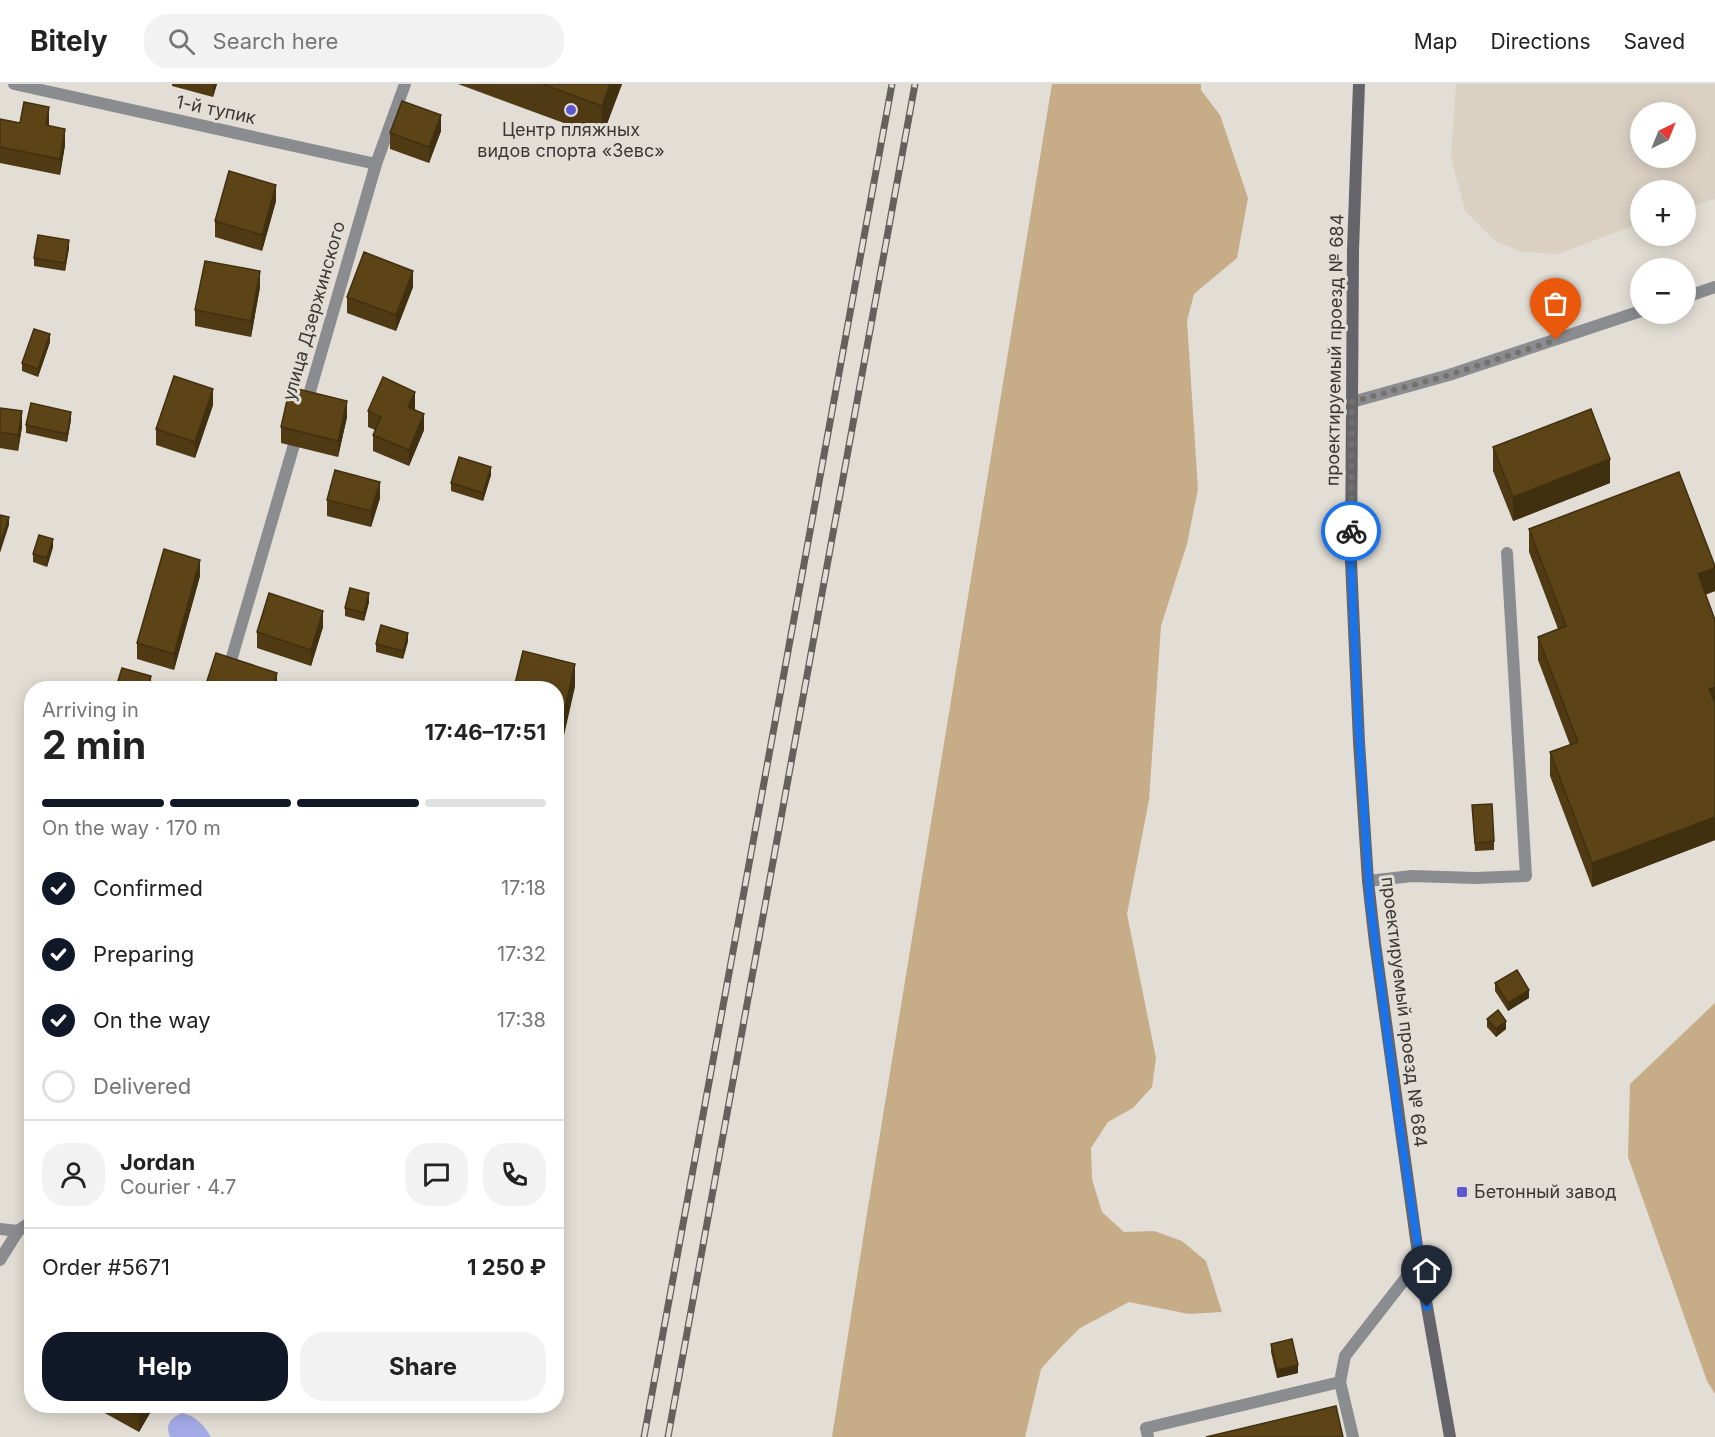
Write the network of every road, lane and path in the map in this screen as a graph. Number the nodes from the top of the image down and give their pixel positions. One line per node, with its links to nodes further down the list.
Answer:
1 (14, 84): 4 (street, 1-й тупик)
2 (405, 84): 4 (street, улица Дзержинского)
3 (1359, 84): 8 (street, проектируемый проезд № 684)
4 (376, 164): 10 (street, улица Дзержинского)
5 (1715, 287): 6 (street)
6 (1696, 294)
7 (1630, 315): 8 (street)
8 (1352, 402): 11 (street, проектируемый проезд № 684)
9 (1507, 553): 11 (street)
10 (225, 681)
11 (1368, 881): 16 (street, проектируемый проезд № 684)
12 (24, 1227): 14 (street)
13 (0, 1229): 14 (street)
14 (18, 1231): 15 (street)
15 (0, 1260)
16 (1419, 1261): 17 (street); 20 (street, проектируемый проезд № 684)
17 (1340, 1382): 18 (street); 19 (street)
18 (1148, 1437)
19 (1353, 1437)
20 (1450, 1437)

